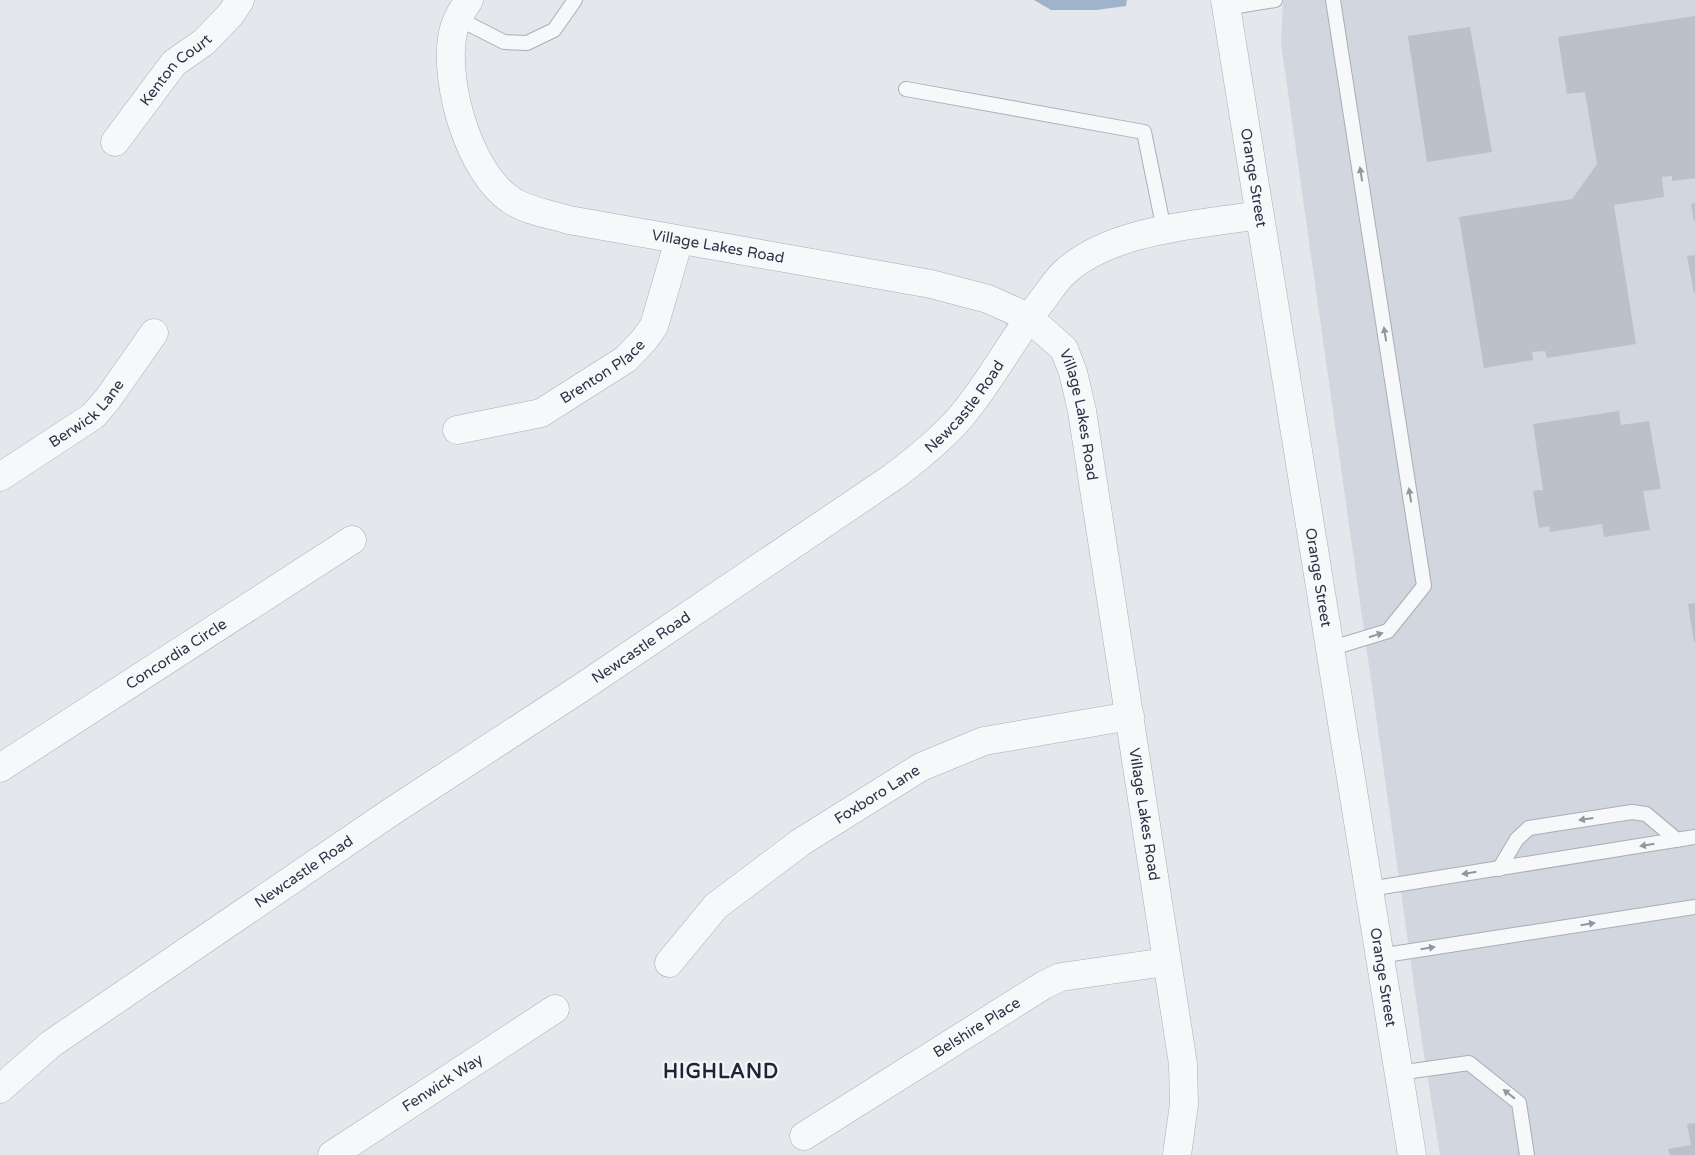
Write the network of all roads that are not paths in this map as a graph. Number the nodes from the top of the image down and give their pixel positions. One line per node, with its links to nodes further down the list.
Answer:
1 (240, 0): 8 (street, Kenton Court)
2 (575, 0): 6 (lane)
3 (1275, 0): 5 (lane)
4 (1333, 0): 17 (lane, one-way to 4)
5 (1226, 4): 9 (street, Orange Street)
6 (463, 9): 11 (street, Village Lakes Road)
7 (906, 89): 10 (lane)
8 (116, 142)
9 (1259, 215): 10 (street, Newcastle Road); 17 (street, Orange Street)
10 (1164, 230): 12 (street, Newcastle Road)
11 (679, 240): 12 (street, Village Lakes Road); 14 (street, Brenton Place)
12 (1028, 318): 18 (street, Village Lakes Road); 30 (street, Newcastle Road)
13 (154, 333): 15 (street, Berwick Lane)
14 (458, 430)
15 (0, 477)
16 (352, 540): 19 (street, Concordia Circle)
17 (1329, 649): 23 (street, Orange Street)
18 (1130, 716): 26 (street, Foxboro Lane); 27 (street, Village Lakes Road)
19 (0, 768)
20 (1695, 837): 21 (lane)
21 (1678, 840): 22 (lane, one-way to 22); 22 (lane, one-way to 22)
22 (1499, 869): 23 (lane, one-way to 23)
23 (1368, 889): 25 (street, Orange Street)
24 (1695, 907): 25 (lane, one-way to 24)
25 (1380, 956): 29 (street, Orange Street)
26 (669, 962)
27 (1166, 962): 31 (street, Belshire Place); 33 (street, Village Lakes Road)
28 (555, 1009): 32 (street, Fenwick Way)
29 (1398, 1073): 34 (street, Orange Street); 35 (lane, one-way to 29)
30 (0, 1089)
31 (804, 1136)
32 (332, 1155)
33 (1177, 1155)
34 (1412, 1155)
35 (1527, 1155)

